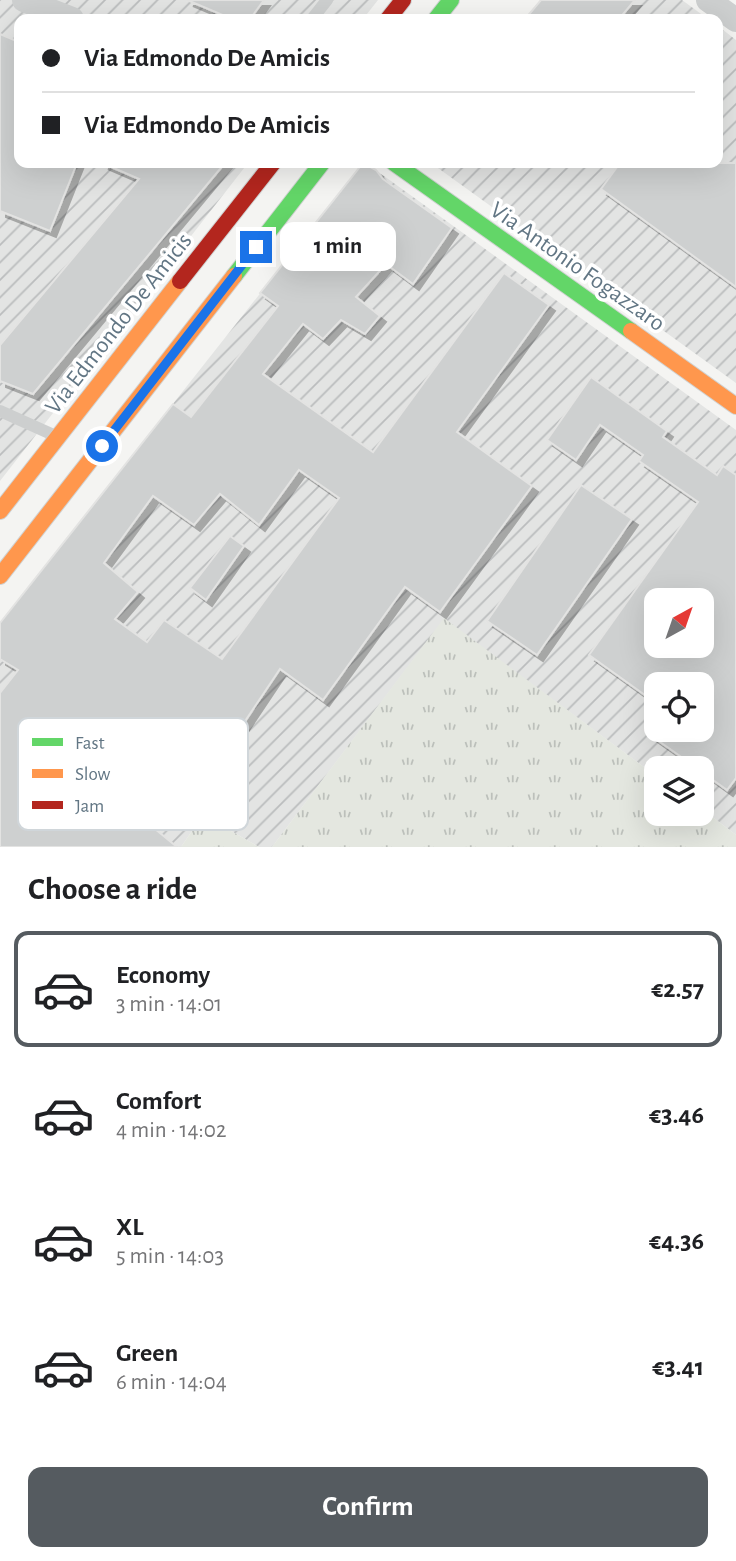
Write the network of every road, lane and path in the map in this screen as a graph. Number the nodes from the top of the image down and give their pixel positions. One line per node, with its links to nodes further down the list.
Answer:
1 (24, 0): 6 (street)
2 (327, 0): 7 (lane)
3 (403, 0): 8 (main road)
4 (451, 0): 9 (main road)
5 (708, 0): 10 (street)
6 (59, 14)
7 (316, 14)
8 (392, 14)
9 (440, 14)
10 (736, 20)
11 (269, 168): 16 (main road, Via Edmondo De Amicis)
12 (318, 168): 18 (main road)
13 (401, 168): 14 (main road, Via Antonio Fogazzaro)
14 (736, 406)
15 (0, 411): 16 (lane)
16 (58, 437): 17 (main road, Via Edmondo De Amicis)
17 (0, 511)
18 (0, 576)

